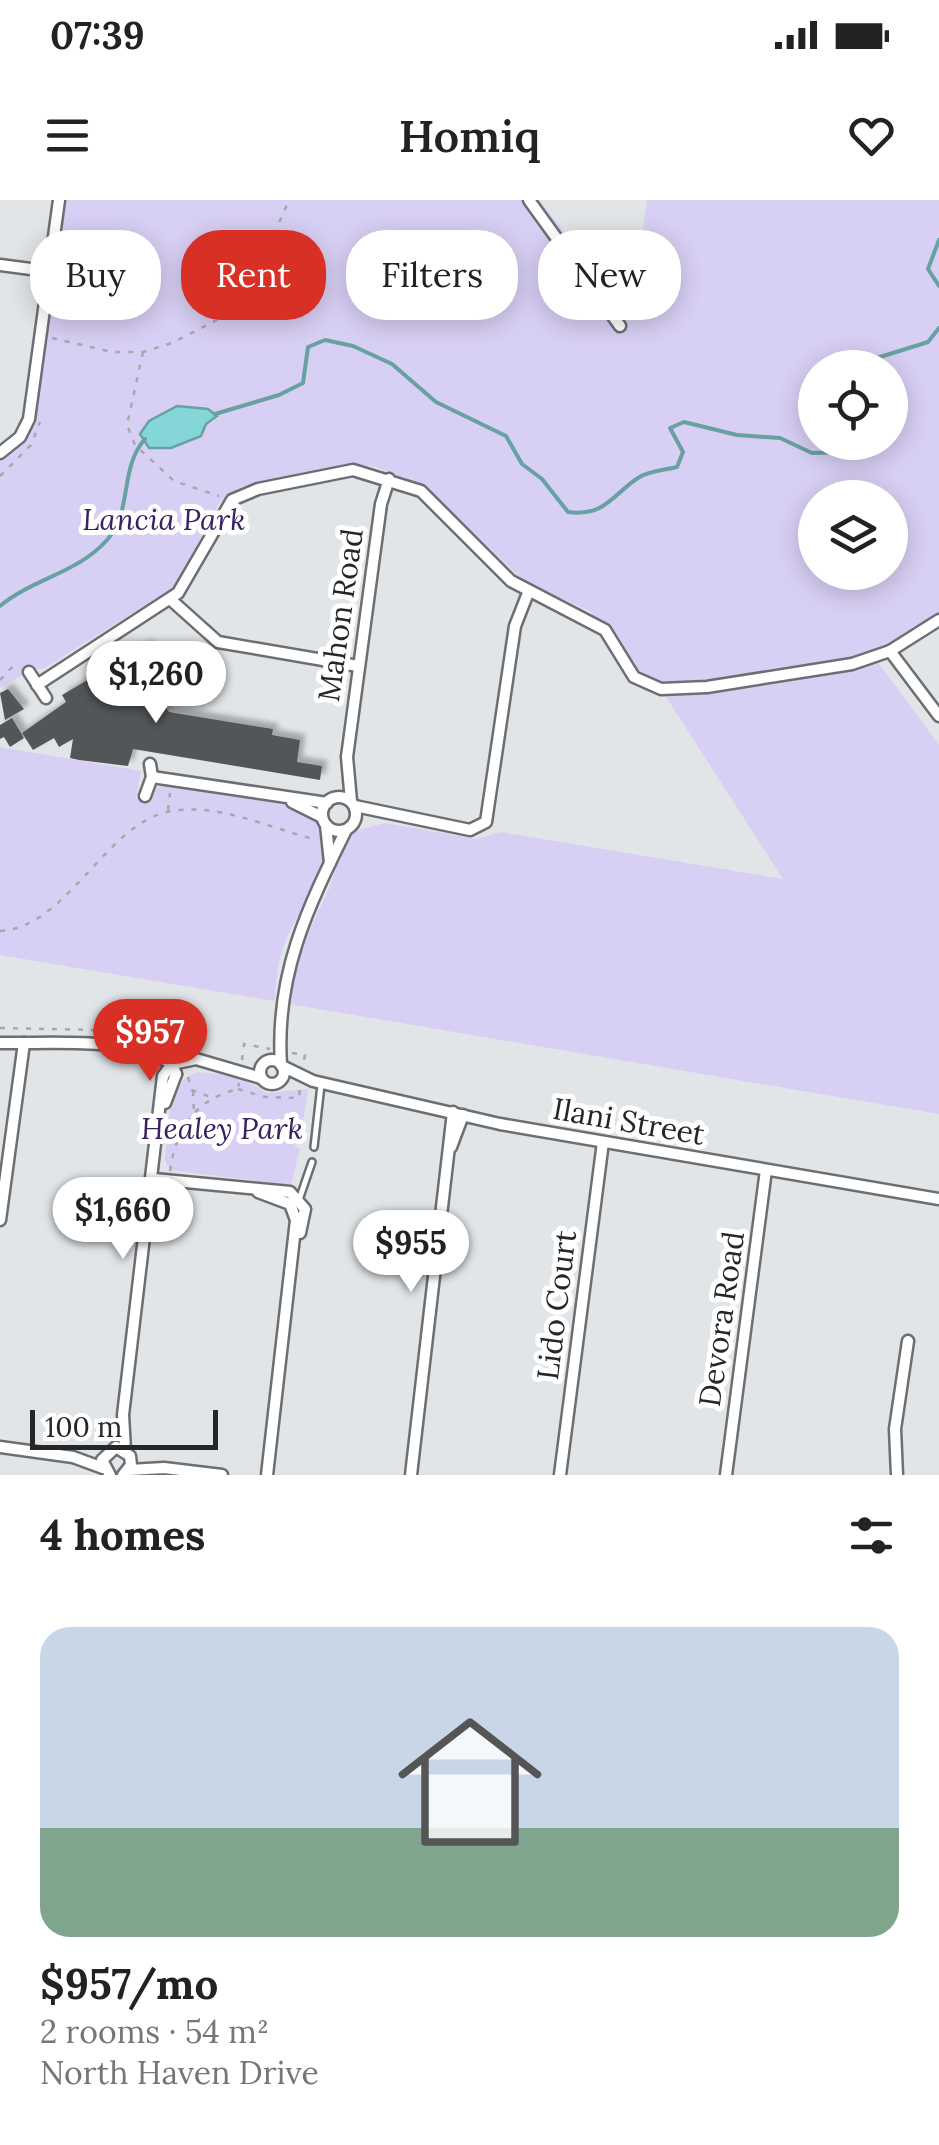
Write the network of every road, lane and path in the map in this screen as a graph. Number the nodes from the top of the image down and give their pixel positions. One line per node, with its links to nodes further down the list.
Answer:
1 (59, 200): 4 (street)
2 (289, 200): 10 (path)
3 (529, 200): 8 (street)
4 (53, 230)
5 (0, 264): 6 (street)
6 (30, 268)
7 (41, 320): 11 (street)
8 (620, 326)
9 (52, 338): 10 (path)
10 (143, 352): 15 (path)
11 (0, 453)
12 (14, 462): 13 (path)
13 (0, 476)
14 (389, 479): 15 (street); 16 (street); 21 (street, Mahon Road)
15 (227, 504): 17 (street)
16 (528, 593): 19 (street); 34 (street)
17 (170, 599): 21 (street); 24 (street)
18 (939, 620): 19 (street)
19 (890, 651): 26 (street)
20 (15, 664): 23 (path)
21 (358, 666): 27 (street, Mahon Road)
22 (29, 672): 24 (street)
23 (0, 680)
24 (37, 684): 25 (street)
25 (46, 698)
26 (939, 716)
27 (346, 760): 31 (street, Mahon Road); 32 (street, Mahon Road)
28 (172, 780): 29 (street); 30 (street); 33 (path)
29 (145, 796)
30 (286, 798): 31 (street); 35 (street)
31 (330, 801): 32 (street); 35 (street, Mahon Road)
32 (352, 804): 34 (street); 36 (street, Mahon Road)
33 (168, 812): 37 (path); 39 (path)
34 (394, 818): 36 (street)
35 (324, 821): 36 (street); 37 (street)
36 (350, 827): 38 (street)
37 (328, 842): 38 (street)
38 (330, 864): 42 (street)
39 (0, 931)
40 (0, 1043): 41 (street)
41 (24, 1044): 46 (street); 66 (street)
42 (275, 1050): 43 (street); 44 (street); 45 (path); 48 (path)
43 (264, 1064): 44 (street); 45 (street); 47 (street)
44 (281, 1066): 48 (street, Ilani Street); 49 (street)
45 (241, 1068): 46 (street, Ilani Street); 47 (street, Ilani Street); 50 (path)
46 (175, 1069): 51 (path); 61 (street)
47 (261, 1078): 49 (street, Ilani Street)
48 (309, 1080): 49 (street, Ilani Street); 53 (path); 54 (lane); 56 (street, Ilani Street)
49 (278, 1082)
50 (238, 1089): 52 (path); 53 (path)
51 (192, 1090): 52 (path); 55 (path)
52 (214, 1098): 55 (path)
53 (298, 1098): 54 (path)
54 (318, 1100): 58 (lane)
55 (194, 1112): 62 (path)
56 (458, 1114): 57 (street, Ilani Street); 71 (street)
57 (603, 1142): 60 (street, Ilani Street); 82 (street, Lido Court)
58 (314, 1146)
59 (312, 1162): 64 (lane)
60 (766, 1170): 65 (street, Ilani Street); 83 (street, Devora Road)
61 (154, 1178): 62 (street); 69 (street)
62 (169, 1180): 63 (street)
63 (258, 1192): 64 (street); 67 (street)
64 (300, 1198): 67 (street)
65 (939, 1199)
66 (0, 1220)
67 (296, 1248): 79 (street)
68 (908, 1340): 84 (street)
69 (123, 1414): 72 (street); 73 (street)
70 (0, 1447): 74 (street)
71 (411, 1448): 80 (street); 81 (street)
72 (108, 1451): 73 (street); 74 (street); 76 (street)
73 (128, 1453): 75 (street); 77 (street)
74 (73, 1456): 76 (street)
75 (164, 1468): 77 (street); 78 (street)
76 (107, 1473)
77 (125, 1474)
78 (222, 1475)
79 (267, 1475)
80 (404, 1475)
81 (411, 1475)
82 (560, 1475)
83 (726, 1475)
84 (896, 1475)

